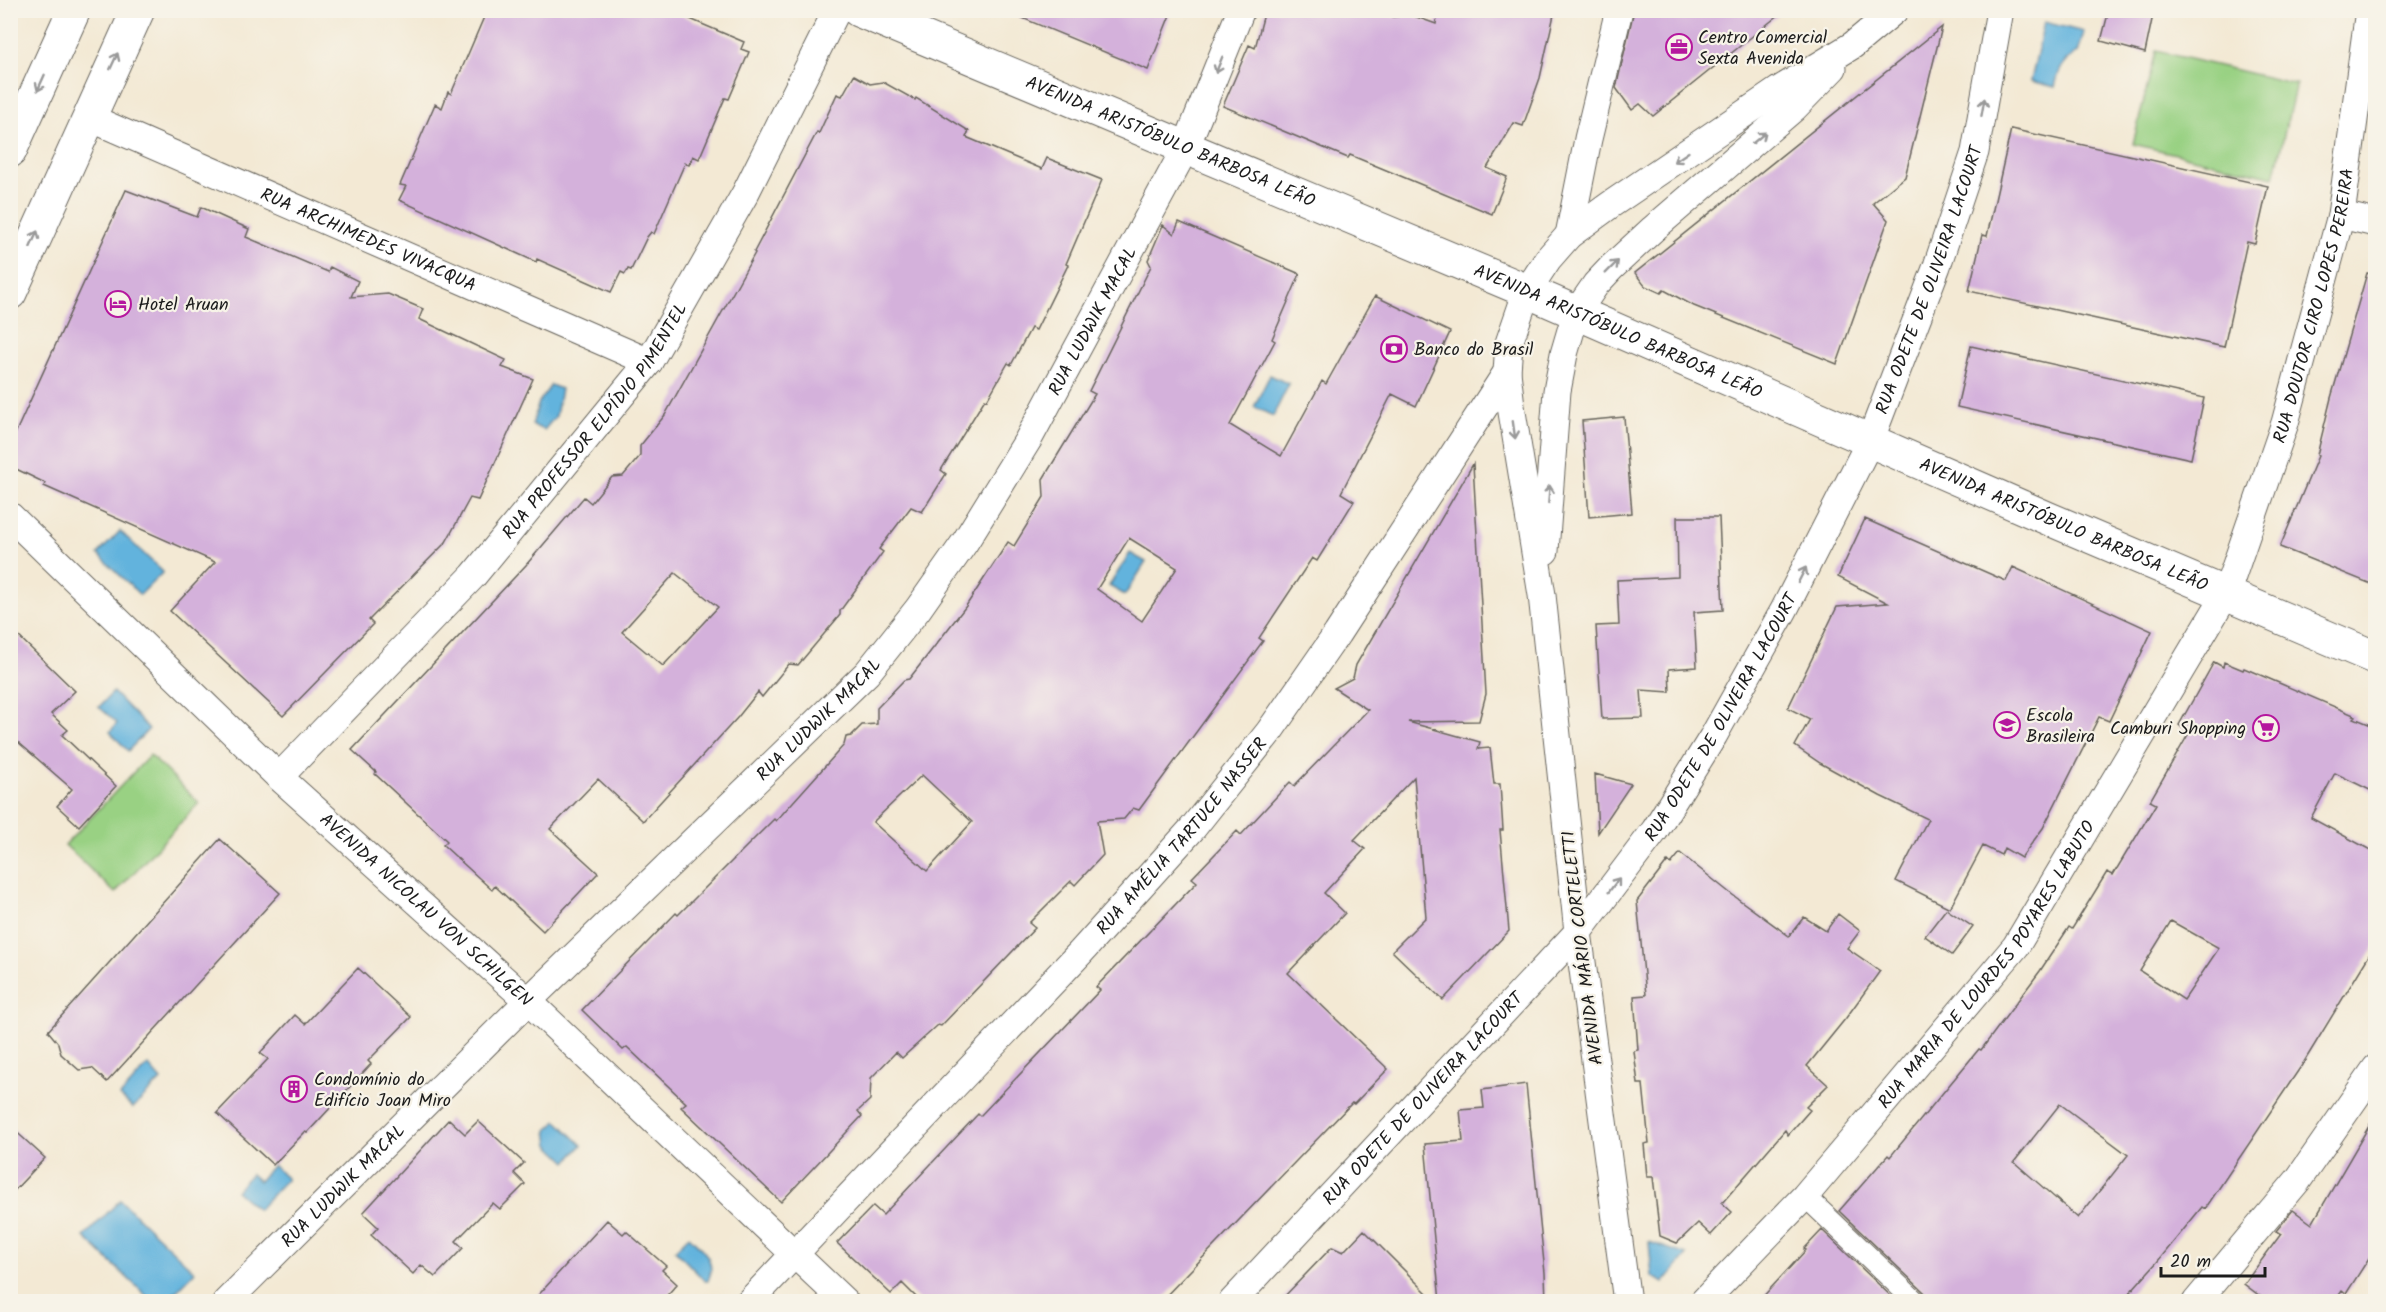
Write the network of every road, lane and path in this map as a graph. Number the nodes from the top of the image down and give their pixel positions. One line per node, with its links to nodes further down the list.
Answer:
1 (18, 10): 11 (path)
2 (74, 10): 15 (street, one-way to 15)
3 (138, 10): 13 (street, one-way to 3)
4 (837, 10): 22 (street, RUA PROFESSOR ELPÍDIO PIMENTEL)
5 (858, 10): 14 (street, AVENIDA ARISTÓBULO BARBOSA LEÃO)
6 (1241, 10): 14 (street, RUA LUDWIK MACAL, one-way to 14)
7 (1619, 10): 18 (street)
8 (1895, 10): 12 (street)
9 (2000, 10): 24 (street, RUA ODETE DE OLIVEIRA LACOURT, one-way to 9)
10 (2369, 10): 16 (street, RUA DOUTOR CIRO LOPES PEREIRA)
11 (10, 27)
12 (1853, 45): 18 (street, AVENIDA MÁRIO CORTELETTI, one-way to 18); 21 (street, AVENIDA MÁRIO CORTELETTI, one-way to 12)
13 (88, 117): 20 (street, one-way to 13); 22 (street, RUA ARCHIMEDES VIVACQUA)
14 (1185, 149): 19 (street, AVENIDA ARISTÓBULO BARBOSA LEÃO); 31 (street, RUA LUDWIK MACAL)
15 (10, 151)
16 (2341, 215): 17 (street); 26 (street, RUA DOUTOR CIRO LOPES PEREIRA)
17 (2376, 223)
18 (1569, 236): 19 (street, AVENIDA MÁRIO CORTELETTI)
19 (1527, 291): 21 (street, AVENIDA ARISTÓBULO BARBOSA LEÃO); 23 (street, AVENIDA MÁRIO CORTELETTI)
20 (10, 293)
21 (1576, 313): 24 (street, AVENIDA ARISTÓBULO BARBOSA LEÃO); 27 (street, AVENIDA MÁRIO CORTELETTI, one-way to 21)
22 (649, 362): 29 (street, RUA PROFESSOR ELPÍDIO PIMENTEL)
23 (1507, 372): 27 (street, AVENIDA MÁRIO CORTELETTI, one-way to 27); 34 (street, RUA AMÉLIA TARTUCE NASSER)
24 (1870, 441): 26 (street, AVENIDA ARISTÓBULO BARBOSA LEÃO); 30 (street, RUA ODETE DE OLIVEIRA LACOURT, one-way to 24)
25 (10, 516): 29 (street, AVENIDA NICOLAU VON SCHILGEN)
26 (2226, 594): 28 (street, AVENIDA ARISTÓBULO BARBOSA LEÃO); 33 (street, RUA MARIA DE LOURDES POYARES LABUTO)
27 (1542, 595): 30 (street, AVENIDA MÁRIO CORTELETTI)
28 (2376, 658)
29 (279, 777): 31 (street, AVENIDA NICOLAU VON SCHILGEN)
30 (1578, 932): 38 (street, RUA ODETE DE OLIVEIRA LACOURT); 39 (street, AVENIDA MÁRIO CORTELETTI)
31 (528, 1001): 34 (street, AVENIDA NICOLAU VON SCHILGEN); 35 (street, RUA LUDWIK MACAL)
32 (2376, 1068): 42 (street)
33 (1805, 1196): 40 (street, RUA MARIA DE LOURDES POYARES LABUTO); 41 (street)
34 (795, 1253): 36 (street, RUA AMÉLIA TARTUCE NASSER); 37 (street, AVENIDA NICOLAU VON SCHILGEN)
35 (226, 1302)
36 (749, 1302)
37 (846, 1302)
38 (1232, 1302)
39 (1627, 1302)
40 (1703, 1302)
41 (1917, 1302)
42 (2196, 1302)

